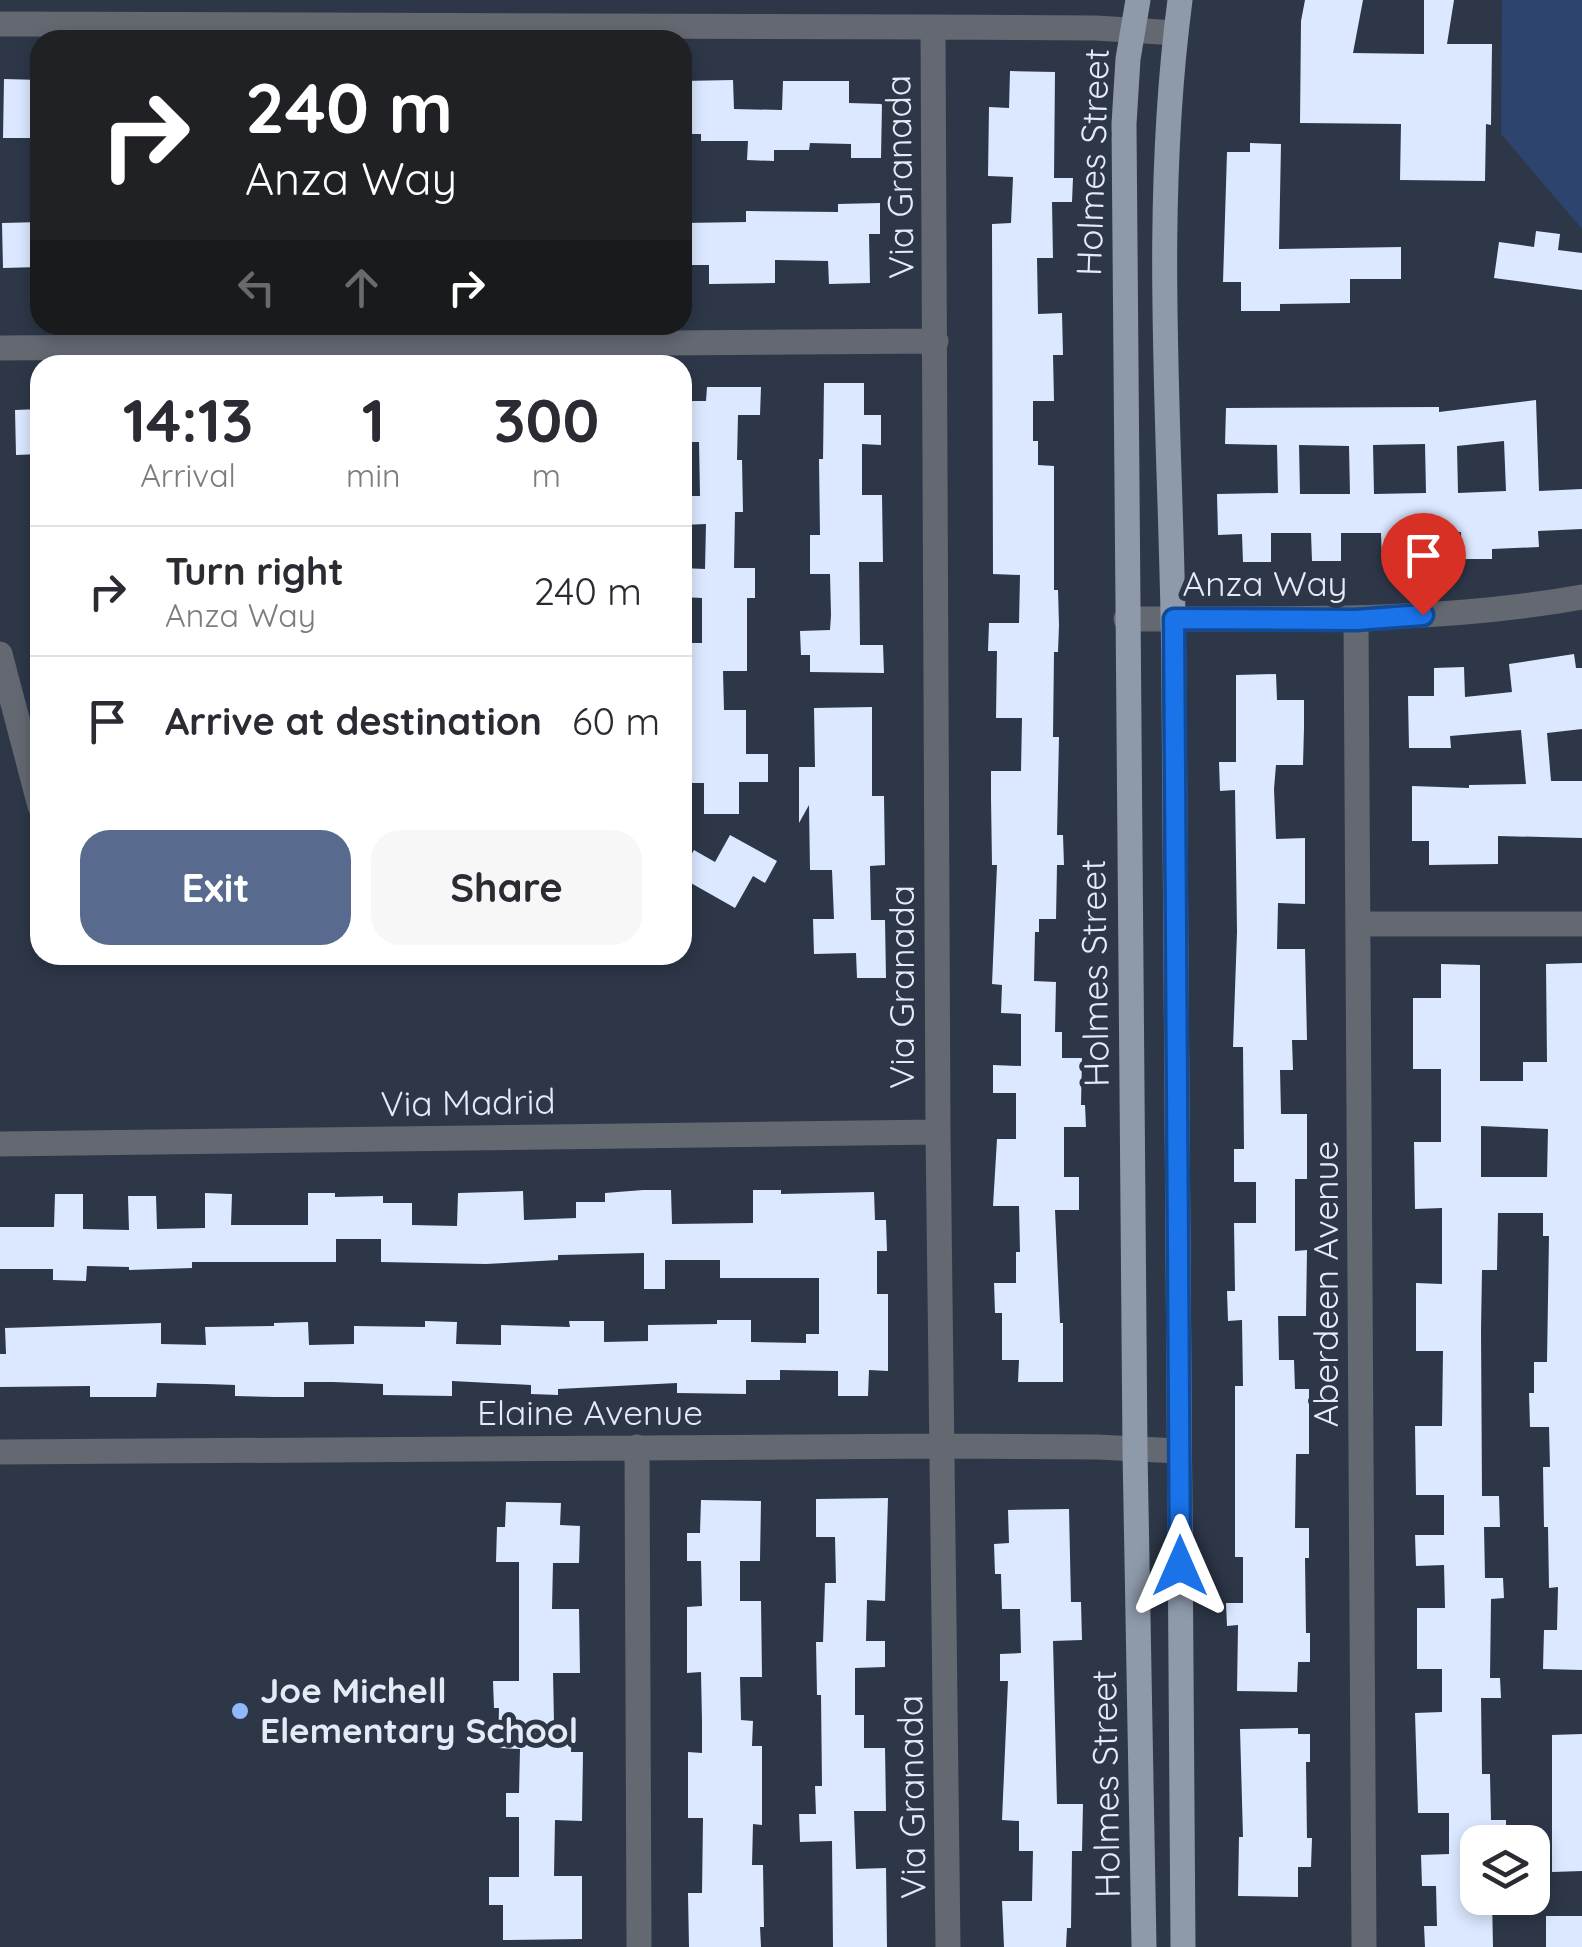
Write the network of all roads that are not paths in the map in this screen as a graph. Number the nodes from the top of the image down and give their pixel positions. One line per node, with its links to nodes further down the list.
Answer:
1 (1138, 0): 5 (main road, Holmes Street)
2 (1180, 0): 6 (main road, Holmes Street)
3 (0, 24): 4 (street)
4 (933, 27): 5 (street); 7 (street, Via Granada)
5 (1133, 30): 6 (street); 13 (main road, Holmes Street)
6 (1176, 33): 12 (main road, Holmes Street)
7 (936, 341): 9 (street); 19 (street, Via Granada)
8 (0, 348): 10 (street)
9 (631, 353): 10 (street)
10 (301, 354)
11 (1582, 597): 14 (street, Anza Way)
12 (1174, 619): 13 (street, Anza Way); 14 (street, Anza Way); 24 (main road, Holmes Street)
13 (1126, 620): 23 (main road, Holmes Street)
14 (1356, 620): 17 (street, Aberdeen Avenue)
15 (0, 654): 16 (street)
16 (30, 768)
17 (1358, 924): 18 (street); 30 (street, Aberdeen Avenue)
18 (1582, 924)
19 (938, 1132): 20 (street, Via Madrid); 21 (street, Via Granada)
20 (0, 1144)
21 (944, 1446): 22 (street, Elaine Avenue); 23 (street, Elaine Avenue); 27 (street, Via Granada)
22 (637, 1447): 25 (street, Elaine Avenue); 26 (street)
23 (1136, 1451): 24 (street, Elaine Avenue); 28 (main road, Holmes Street)
24 (1180, 1451): 29 (main road, Holmes Street)
25 (0, 1452)
26 (639, 1947)
27 (948, 1947)
28 (1144, 1947)
29 (1184, 1947)
30 (1364, 1947)

